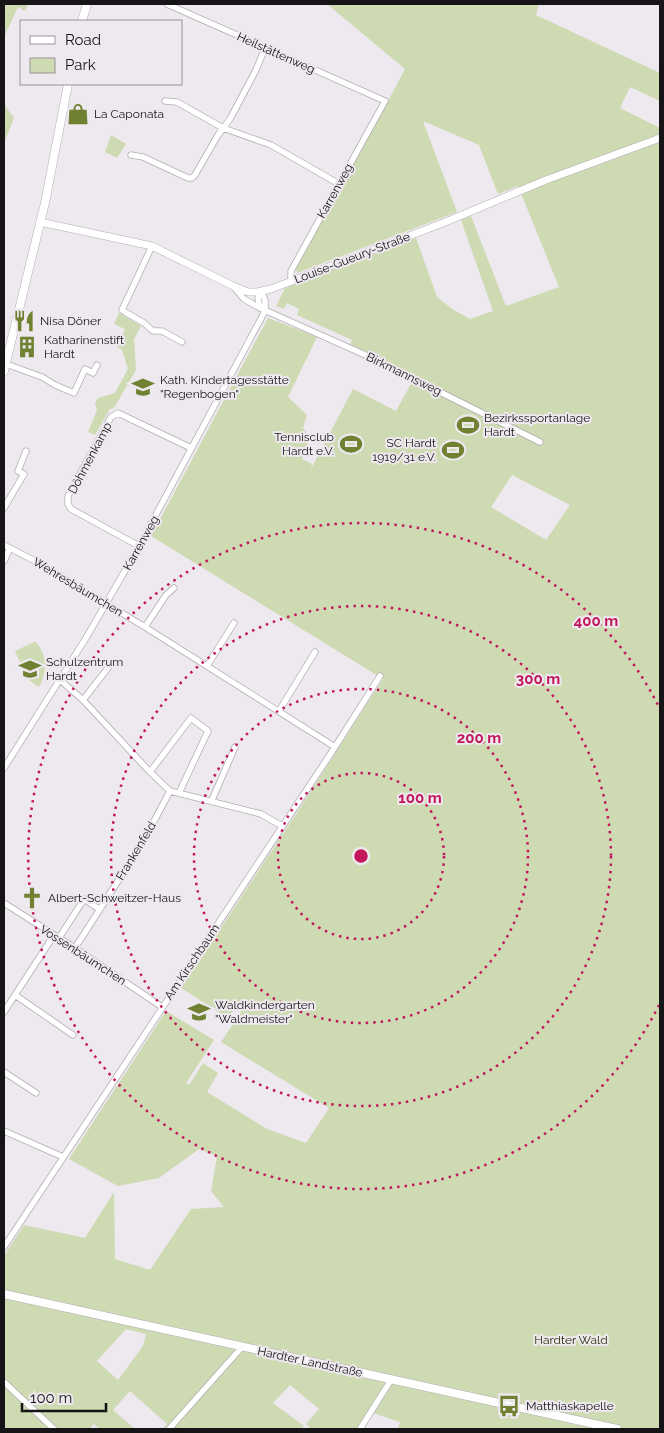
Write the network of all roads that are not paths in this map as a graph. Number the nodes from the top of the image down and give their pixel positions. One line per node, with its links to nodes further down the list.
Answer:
1 (87, 4): 3 (main road)
2 (167, 4): 4 (street, Heilstättenweg)
3 (82, 20)
4 (265, 48): 7 (street, Heilstättenweg); 8 (street)
5 (68, 85): 12 (main road)
6 (165, 101): 8 (street)
7 (385, 101): 11 (street, Karrenweg)
8 (223, 128): 10 (street); 11 (street)
9 (660, 138): 14 (street, Louise-Gueury-Straße)
10 (131, 155)
11 (339, 184): 14 (street, Karrenweg)
12 (40, 222): 13 (street, Louise-Gueury-Straße); 20 (main road)
13 (152, 246): 15 (street, Louise-Gueury-Straße); 18 (street)
14 (290, 282): 16 (street, Louise-Gueury-Straße)
15 (233, 286): 16 (street, Louise-Gueury-Straße); 17 (street)
16 (262, 291): 17 (street, Karrenweg)
17 (263, 309): 21 (street, Birkmannsweg); 22 (street, Karrenweg)
18 (182, 342)
19 (96, 365): 20 (street)
20 (5, 367)
21 (540, 442)
22 (191, 448): 26 (street, Karrenweg); 26 (street, Döhmenkamp)
23 (26, 451): 24 (street)
24 (4, 508)
25 (4, 545): 27 (street, Wehresbäumchen)
26 (139, 546): 30 (street, Karrenweg)
27 (10, 548): 28 (street); 30 (street, Wehresbäumchen)
28 (4, 560)
29 (174, 588): 32 (street)
30 (106, 604): 32 (street, Wehresbäumchen); 37 (street, Karrenweg)
31 (234, 623): 35 (street)
32 (146, 627): 35 (street, Wehresbäumchen)
33 (315, 652): 39 (street)
34 (110, 664): 38 (street)
35 (208, 666): 39 (street, Wehresbäumchen)
36 (380, 676): 41 (street, Am Kirschbaum)
37 (59, 679): 38 (street); 42 (street, Karrenweg)
38 (83, 700): 43 (street)
39 (279, 711): 41 (street, Wehresbäumchen)
40 (235, 747): 46 (street)
41 (335, 747): 47 (street, Am Kirschbaum)
42 (4, 768)
43 (150, 772): 44 (street); 45 (street)
44 (170, 791): 45 (street); 49 (street, Frankenfeld)
45 (179, 793): 46 (street)
46 (212, 800): 47 (street)
47 (282, 826): 54 (street, Am Kirschbaum)
48 (4, 904): 50 (street, Vossenbäumchen)
49 (99, 910): 50 (street); 51 (street, Frankenfeld)
50 (57, 936): 51 (street, Vossenbäumchen); 52 (street)
51 (75, 948): 54 (street, Vossenbäumchen)
52 (15, 995): 53 (street); 56 (street)
53 (6, 1004): 55 (street)
54 (162, 1007): 60 (street, Am Kirschbaum)
55 (4, 1012)
56 (73, 1035)
57 (4, 1072): 58 (street)
58 (36, 1093)
59 (4, 1131): 60 (street)
60 (63, 1157): 61 (street, Am Kirschbaum)
61 (4, 1247)
62 (4, 1294): 63 (main road, Hardter Landstraße)
63 (242, 1347): 64 (main road, Hardter Landstraße); 67 (street)
64 (391, 1380): 68 (street); 69 (main road, Hardter Landstraße)
65 (4, 1382): 66 (street)
66 (54, 1429)
67 (169, 1429)
68 (360, 1429)
69 (617, 1429)

